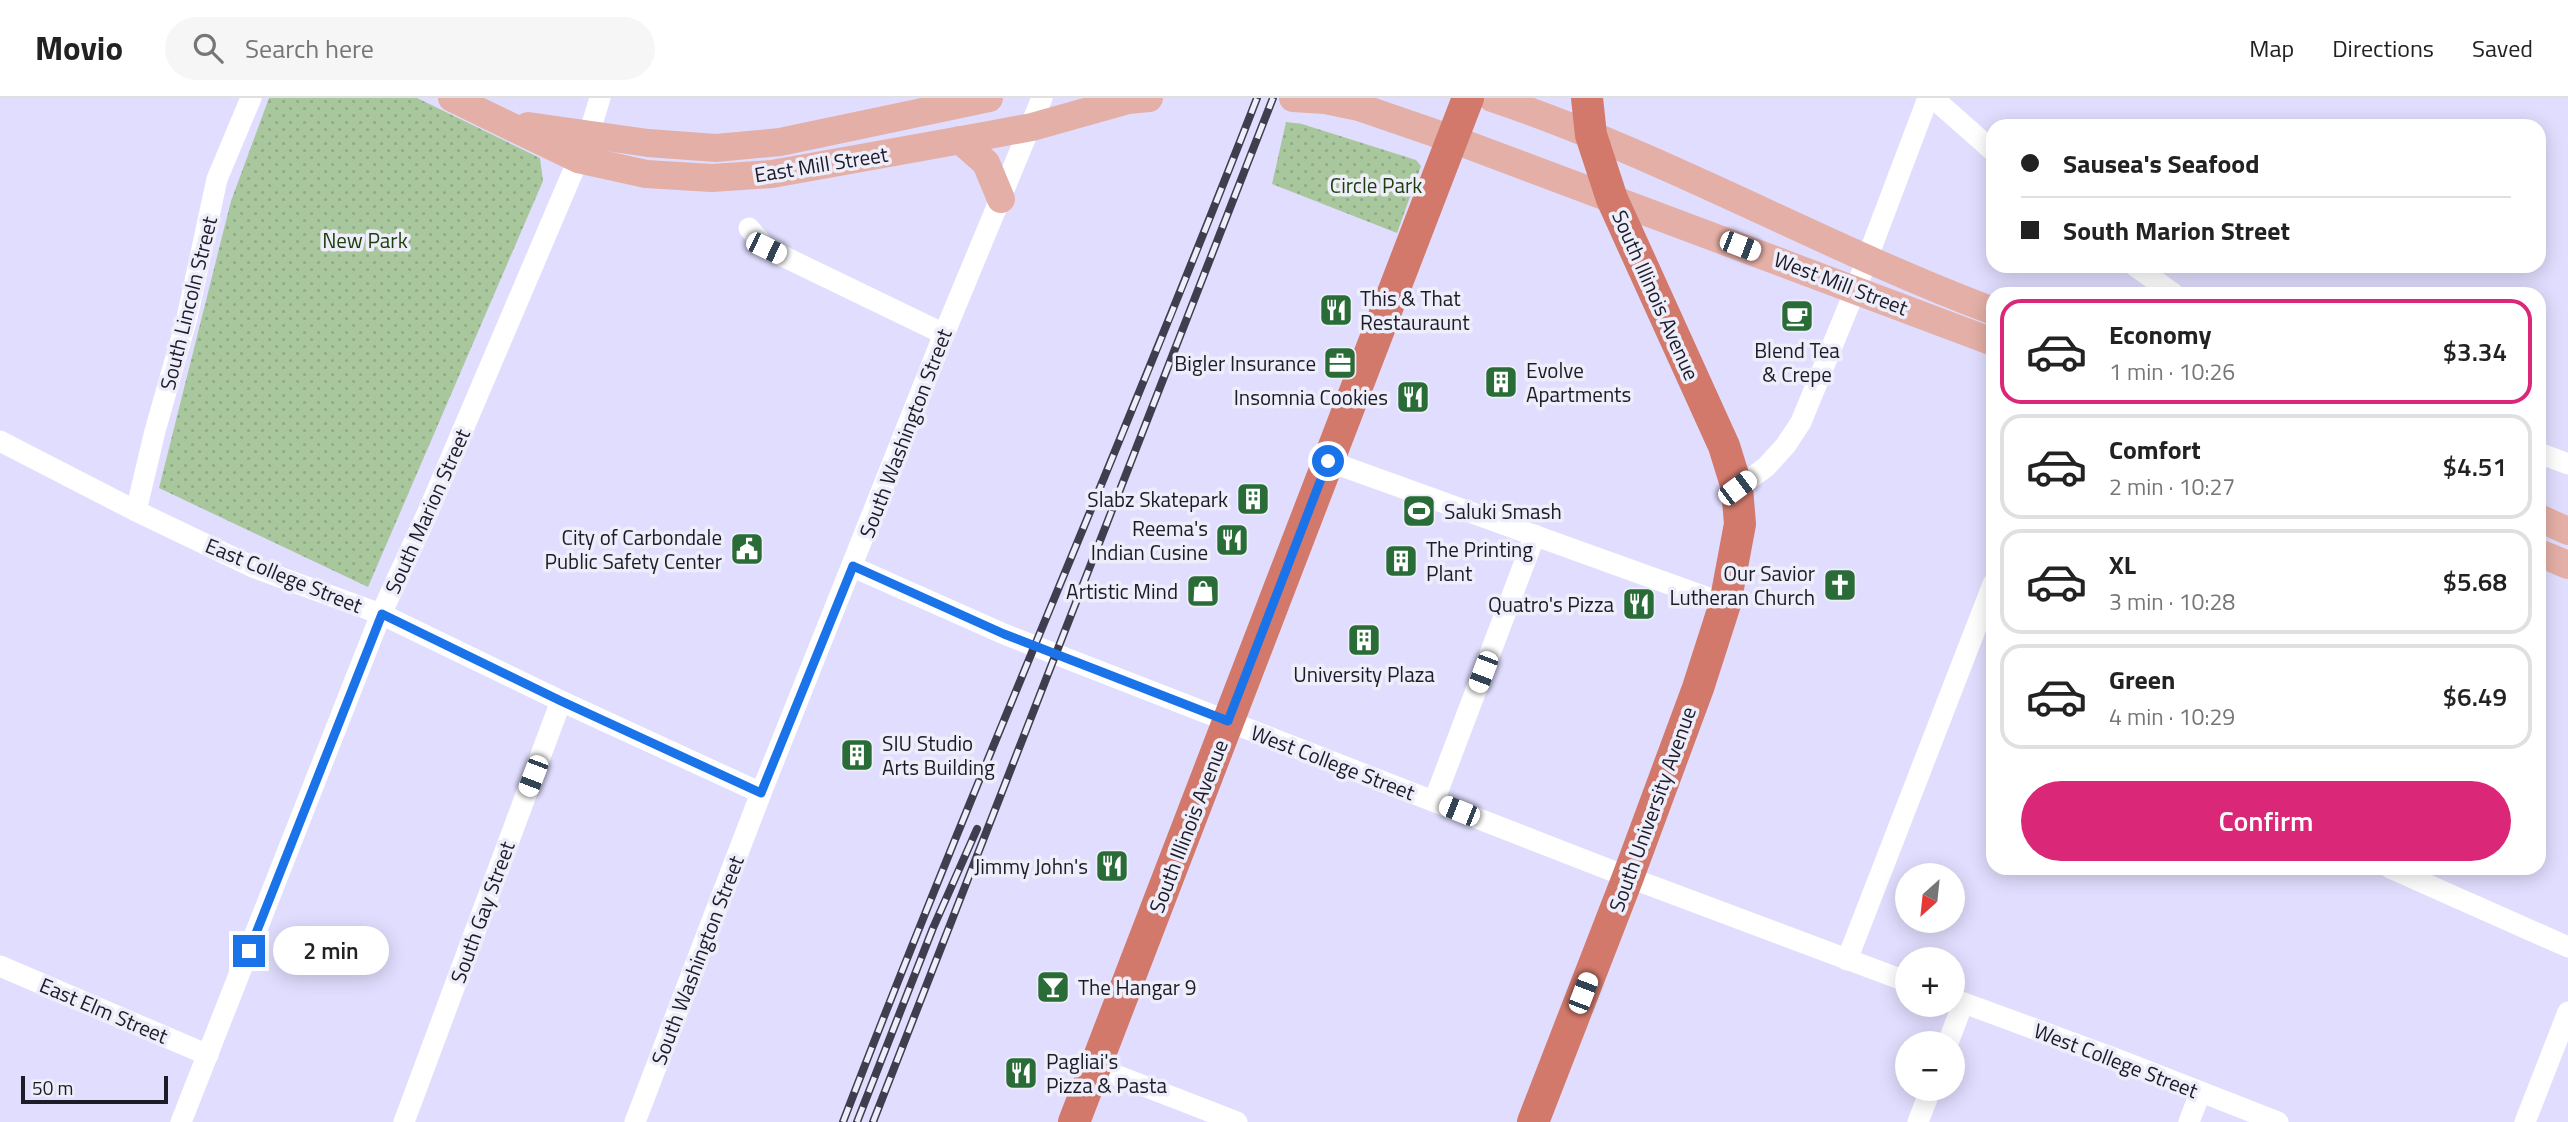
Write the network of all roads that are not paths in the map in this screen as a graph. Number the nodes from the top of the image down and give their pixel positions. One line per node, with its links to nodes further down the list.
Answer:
1 (251, 98): 33 (street, South Lincoln Street)
2 (452, 98): 17 (main road, East Mill Street)
3 (600, 98): 17 (street, South Marion Street)
4 (989, 98): 17 (main road, East Mill Street)
5 (1042, 98): 12 (street, South Washington Street)
6 (1149, 98): 12 (main road, East Mill Street)
7 (1293, 98): 14 (main road)
8 (1468, 98): 14 (highway, South Illinois Avenue)
9 (1492, 98): 13 (main road, West Mill Street)
10 (1587, 98): 13 (highway, South Illinois Avenue)
11 (1930, 98): 16 (street); 21 (street)
12 (1032, 127): 15 (main road, East Mill Street); 18 (street, South Washington Street)
13 (1591, 135): 19 (highway, South Illinois Avenue); 21 (main road, West Mill Street)
14 (1452, 139): 19 (main road, West Mill Street); 30 (highway, South Illinois Avenue)
15 (960, 140): 17 (main road, East Mill Street); 18 (main road)
16 (1986, 145)
17 (583, 147): 42 (street, South Marion Street)
18 (1001, 199): 26 (street, South Washington Street)
19 (1612, 199): 24 (main road, West Mill Street); 32 (highway, South Illinois Avenue)
20 (749, 228): 26 (street)
21 (1866, 258): 24 (street); 25 (main road, West Mill Street)
22 (2145, 273): 23 (street)
23 (2164, 287)
24 (1856, 288): 27 (main road, West Mill Street); 32 (street)
25 (1986, 308)
26 (944, 334): 39 (street, South Washington Street)
27 (1986, 339)
28 (0, 442): 33 (street, East College Street)
29 (2546, 456): 31 (street)
30 (1328, 461): 36 (street); 44 (highway, South Illinois Avenue)
31 (2568, 464)
32 (1737, 488): 41 (highway, South University Avenue)
33 (136, 511): 42 (street, East College Street)
34 (2546, 521): 35 (main road)
35 (2568, 531)
36 (1535, 535): 41 (street); 46 (street)
37 (2546, 556): 38 (main road)
38 (2568, 565)
39 (853, 566): 44 (street, West College Street); 45 (street, South Washington Street)
40 (1986, 602): 50 (street)
41 (1725, 604): 48 (highway, South University Avenue)
42 (382, 614): 43 (street, East College Street); 55 (street, South Marion Street)
43 (561, 701): 45 (street, East College Street); 60 (street, South Gay Street)
44 (1228, 721): 46 (street, West College Street); 56 (highway, South Illinois Avenue)
45 (761, 793): 61 (street, South Washington Street)
46 (1434, 801): 48 (street, West College Street)
47 (2405, 875): 49 (street)
48 (1628, 877): 50 (street, West College Street); 64 (highway, South University Avenue)
49 (2568, 947)
50 (1847, 960): 52 (street, West College Street)
51 (0, 966): 55 (street, East Elm Street)
52 (1895, 977)
53 (1965, 1004): 57 (street, West College Street)
54 (2568, 1012): 68 (street)
55 (208, 1055): 59 (street, South Marion Street)
56 (1095, 1067): 62 (highway, South Illinois Avenue); 63 (street)
57 (2200, 1093): 66 (street); 67 (street, West College Street)
58 (1926, 1101): 65 (street)
59 (181, 1122)
60 (404, 1122)
61 (635, 1122)
62 (1074, 1122)
63 (1237, 1122)
64 (1533, 1122)
65 (1918, 1122)
66 (2189, 1122)
67 (2278, 1122)
68 (2525, 1122)

